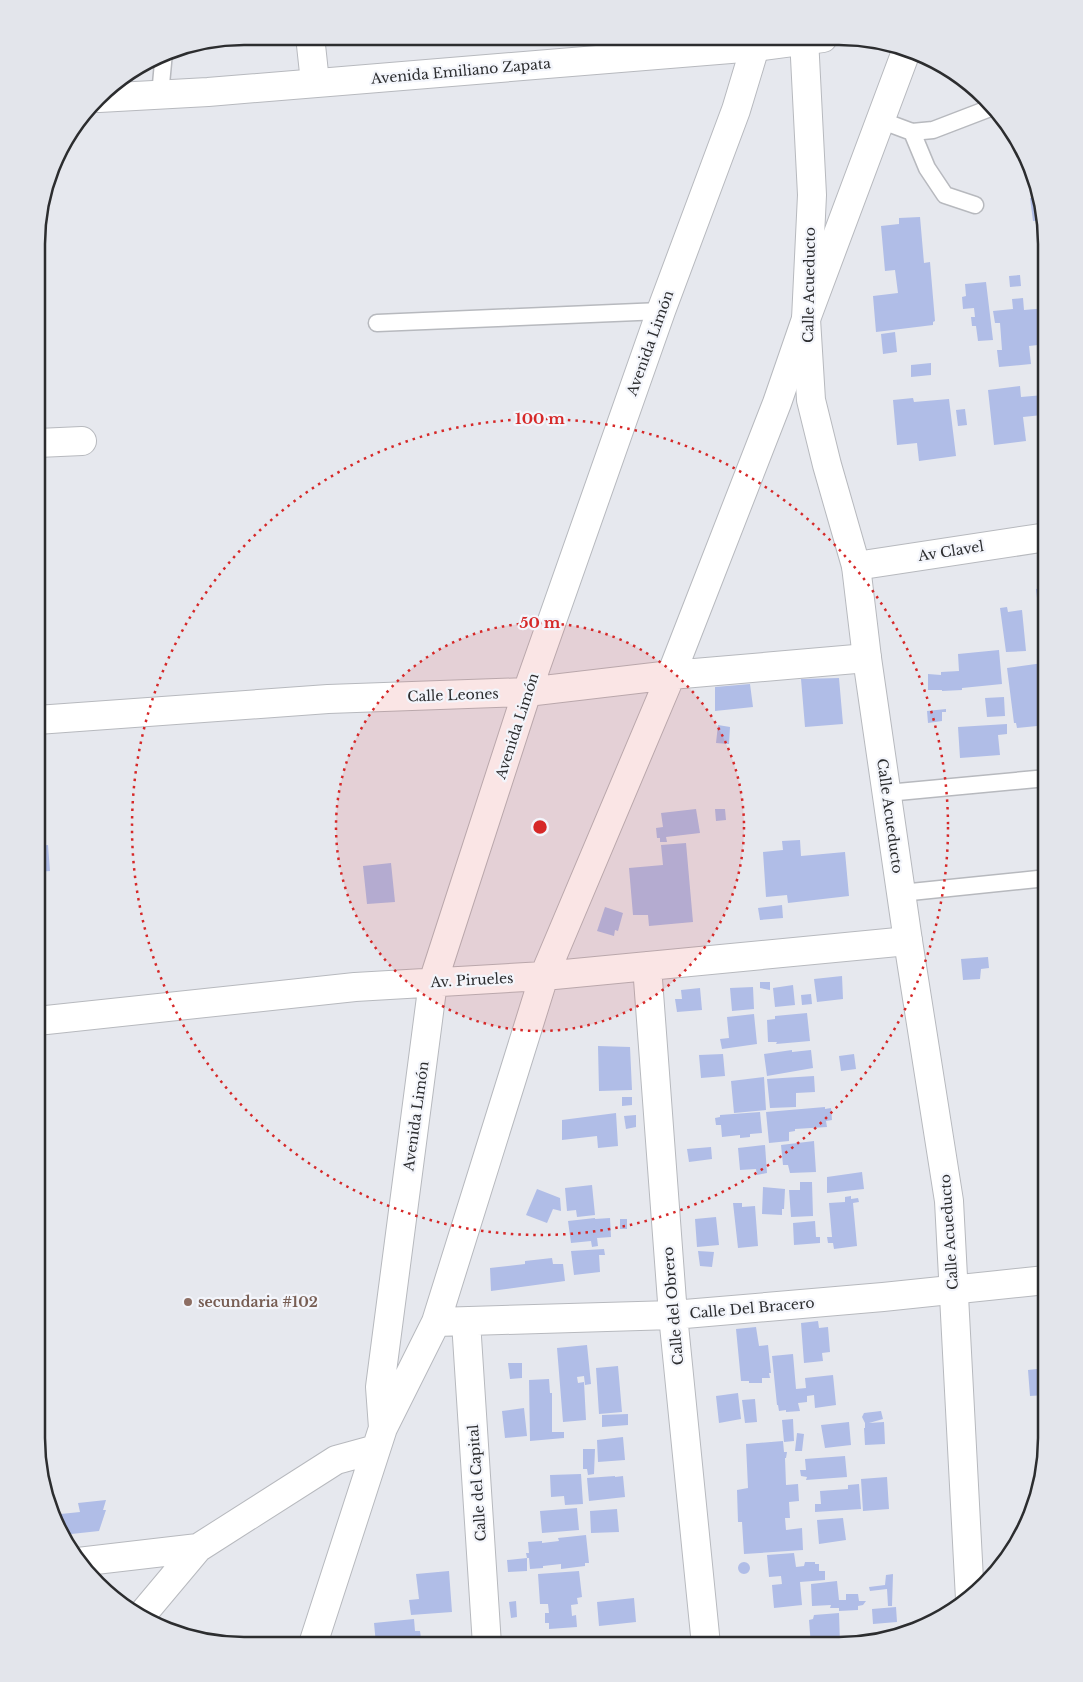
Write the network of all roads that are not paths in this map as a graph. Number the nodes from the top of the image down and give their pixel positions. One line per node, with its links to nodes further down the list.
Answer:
1 (311, 45): 7 (street)
2 (769, 45): 4 (street, Avenida Emiliano Zapata)
3 (810, 45): 15 (street, Calle Acueducto)
4 (755, 47): 7 (street, Avenida Emiliano Zapata); 14 (street, Avenida Limón)
5 (905, 57): 11 (street)
6 (163, 62): 8 (lane)
7 (315, 82): 8 (street, Avenida Emiliano Zapata)
8 (160, 95): 9 (street, Avenida Emiliano Zapata)
9 (109, 98)
10 (986, 110): 12 (lane)
11 (880, 120): 12 (lane); 15 (street)
12 (912, 132): 13 (lane)
13 (974, 205)
14 (661, 311): 16 (lane); 23 (street, Avenida Limón)
15 (806, 319): 20 (street, Calle Acueducto); 22 (street)
16 (376, 323)
17 (82, 441): 18 (street)
18 (45, 443)
19 (1038, 538): 20 (street, Av Clavel)
20 (856, 566): 21 (street, Calle Acueducto)
21 (867, 658): 22 (street, Calle Leones); 26 (street, Calle Acueducto)
22 (671, 675): 23 (street, Calle Leones); 31 (street)
23 (527, 692): 24 (street, Calle Leones); 32 (street, Avenida Limón)
24 (45, 719)
25 (1038, 779): 26 (lane)
26 (887, 793): 28 (street, Calle Acueducto)
27 (1038, 879): 28 (lane)
28 (901, 893): 29 (street, Calle Acueducto)
29 (908, 941): 30 (street, Av. Pirueles); 35 (street, Calle Acueducto)
30 (647, 966): 31 (street, Av. Pirueles); 36 (street, Calle del Obrero)
31 (544, 976): 32 (street, Av. Pirueles); 37 (street)
32 (433, 982): 33 (street, Av. Pirueles); 39 (street, Avenida Limón)
33 (45, 1020)
34 (1038, 1281): 35 (street, Calle Del Bracero)
35 (951, 1290): 36 (street, Calle Del Bracero); 42 (street, Calle Acueducto)
36 (673, 1315): 38 (street, Calle Del Bracero); 46 (street, Calle del Obrero)
37 (436, 1322): 38 (street, Calle Del Bracero); 39 (street)
38 (466, 1322): 45 (street, Calle del Capital)
39 (380, 1438): 40 (street); 44 (street)
40 (198, 1548): 41 (street); 43 (street)
41 (88, 1561)
42 (969, 1589)
43 (145, 1611)
44 (315, 1637)
45 (486, 1637)
46 (705, 1637)

